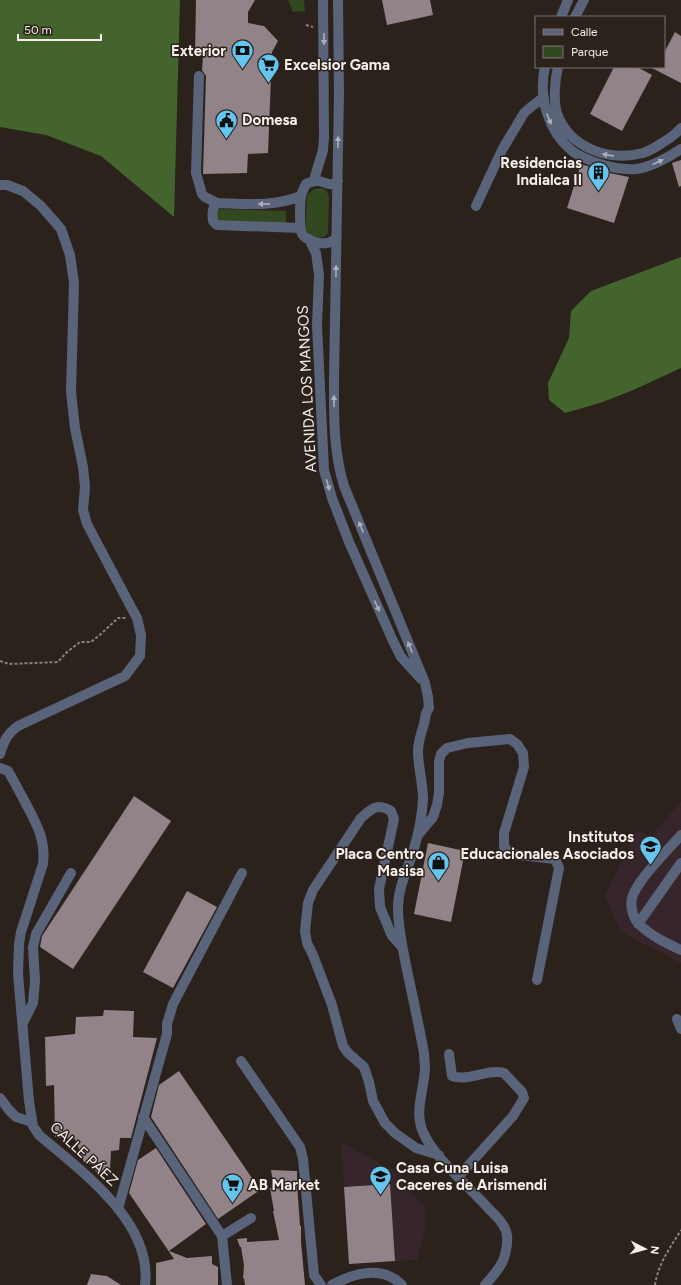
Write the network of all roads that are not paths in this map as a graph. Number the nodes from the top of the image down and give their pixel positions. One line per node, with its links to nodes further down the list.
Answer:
1 (323, 0): 13 (street, one-way to 13)
2 (338, 0): 14 (street, AVENIDA LOS MANGOS, one-way to 2)
3 (568, 0): 5 (street)
4 (584, 0): 6 (street)
5 (561, 16)
6 (576, 16)
7 (545, 68): 10 (street)
8 (558, 68): 11 (street, one-way to 8)
9 (199, 76): 17 (street)
10 (544, 98): 12 (street, one-way to 12); 18 (street)
11 (681, 128)
12 (681, 149)
13 (314, 180): 14 (street); 16 (street)
14 (338, 181): 20 (street, AVENIDA LOS MANGOS)
15 (0, 185): 23 (street)
16 (302, 196): 17 (street, one-way to 17); 19 (street)
17 (218, 203): 19 (street)
18 (476, 206)
19 (300, 228): 21 (street, AVENIDA LOS MANGOS)
20 (336, 238): 21 (street); 22 (street, AVENIDA LOS MANGOS, one-way to 20)
21 (309, 239): 22 (street, AVENIDA LOS MANGOS, one-way to 22)
22 (425, 683): 25 (street, AVENIDA LOS MANGOS)
23 (0, 754)
24 (0, 768): 34 (street, CALLE PÁEZ)
25 (418, 835): 31 (street, AVENIDA LOS MANGOS); 33 (street)
26 (680, 840): 30 (street)
27 (681, 863): 30 (street)
28 (71, 873): 34 (street)
29 (242, 873): 38 (street)
30 (635, 919): 32 (street)
31 (402, 947): 40 (street, AVENIDA LOS MANGOS); 40 (street)
32 (681, 950)
33 (537, 980)
34 (23, 1023): 39 (street, CALLE PÁEZ)
35 (449, 1054): 41 (street)
36 (241, 1061): 47 (street)
37 (0, 1098): 39 (street)
38 (144, 1117): 42 (street); 44 (street)
39 (32, 1122): 42 (street, CALLE PÁEZ)
40 (439, 1155): 41 (street, AVENIDA LOS MANGOS)
41 (458, 1177): 50 (street, AVENIDA LOS MANGOS)
42 (118, 1209): 45 (street, CALLE PÁEZ)
43 (251, 1218): 44 (street)
44 (222, 1236): 46 (street)
45 (145, 1285)
46 (227, 1285)
47 (321, 1285)
48 (332, 1285): 49 (street)
49 (402, 1285)
50 (485, 1285)

